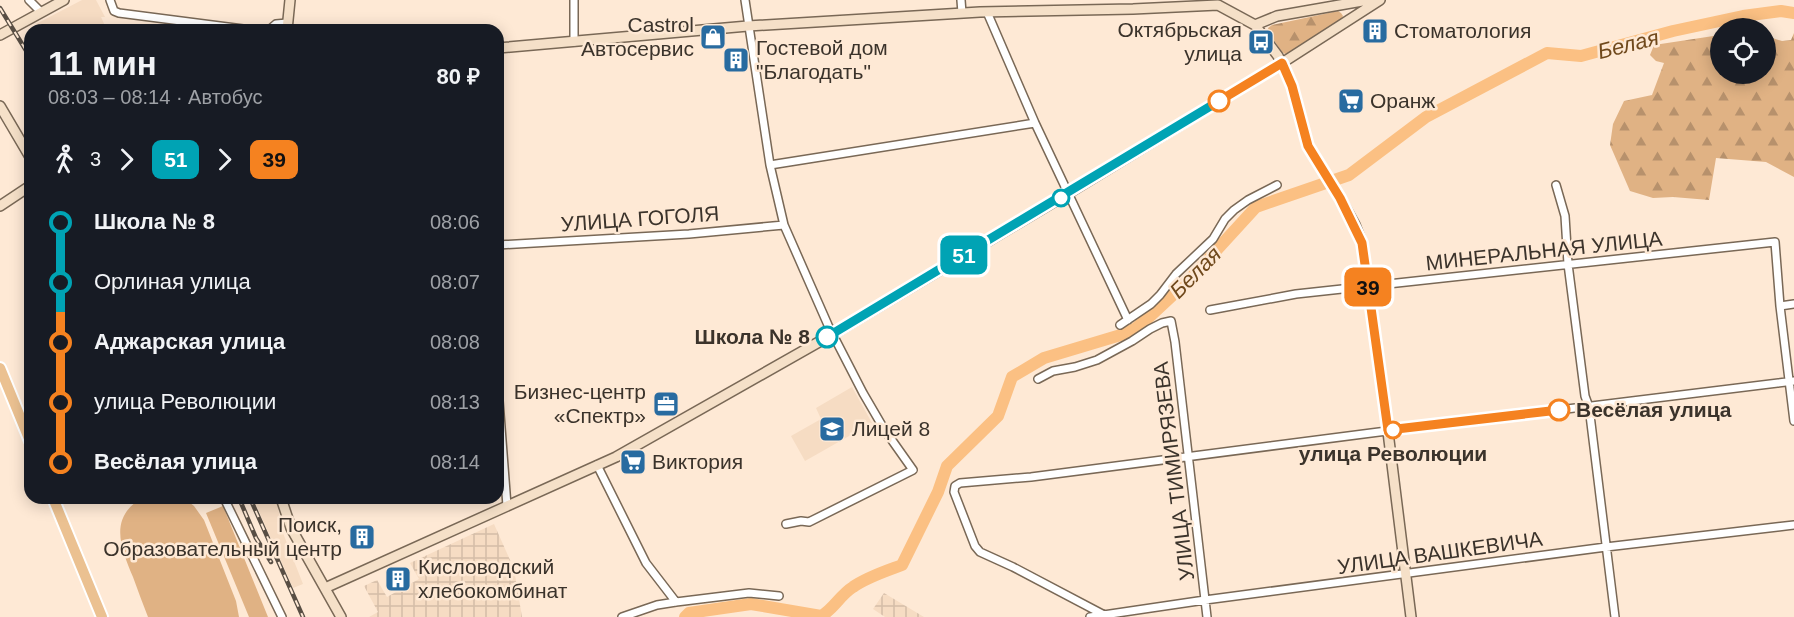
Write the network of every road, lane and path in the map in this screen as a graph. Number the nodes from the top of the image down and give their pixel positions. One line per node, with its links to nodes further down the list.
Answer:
1 (29, 0): 11 (street)
2 (64, 0): 11 (street)
3 (110, 0): 14 (street)
4 (290, 0): 15 (street)
5 (574, 0): 19 (street)
6 (745, 0): 17 (street)
7 (961, 0): 13 (street)
8 (1368, 0): 16 (street)
9 (1380, 0): 21 (street)
10 (1217, 2): 12 (street); 16 (street)
11 (41, 12): 18 (street)
12 (987, 12): 13 (street); 23 (street)
13 (962, 13): 17 (street)
14 (204, 24)
15 (287, 24)
16 (1255, 25): 21 (street)
17 (748, 26): 19 (street); 25 (street)
18 (0, 35)
19 (574, 42): 20 (street)
20 (504, 48)
21 (1282, 63): 29 (street); 34 (street)
22 (0, 106): 24 (street)
23 (1035, 123): 25 (street); 29 (street)
24 (24, 147)
25 (770, 165): 31 (street)
26 (1277, 185): 38 (street)
27 (1556, 185): 33 (street)
28 (24, 190): 30 (street)
29 (1067, 194): 38 (street); 40 (street)
30 (0, 206)
31 (784, 225): 32 (street, УЛИЦА ГОГОЛЯ); 40 (street)
32 (504, 245)
33 (1568, 264): 34 (street, МИНЕРАЛЬНАЯ УЛИЦА); 36 (street, МИНЕРАЛЬНАЯ УЛИЦА); 44 (street)
34 (1368, 287): 37 (street, МИНЕРАЛЬНАЯ УЛИЦА); 47 (street)
35 (1794, 304): 36 (street)
36 (1779, 306): 43 (street)
37 (1210, 310)
38 (1128, 320): 39 (street)
39 (1120, 325)
40 (833, 334): 49 (street); 55 (street)
41 (0, 368): 46 (main road)
42 (1038, 379): 48 (street, УЛИЦА ТИМИРЯЗЕВА)
43 (1791, 381): 44 (street); 45 (street)
44 (1589, 407): 47 (street); 57 (street)
45 (1794, 421)
46 (24, 426)
47 (1388, 430): 48 (street); 58 (street)
48 (1188, 457): 61 (street, УЛИЦА ТИМИРЯЗЕВА); 63 (street)
49 (597, 465): 54 (street); 62 (street)
50 (504, 467): 54 (street)
51 (56, 504): 64 (main road)
52 (227, 504): 65 (street)
53 (283, 504): 59 (street)
54 (507, 506): 59 (street)
55 (786, 524)
56 (1794, 525): 57 (street, УЛИЦА ВАШКЕВИЧА)
57 (1606, 547): 58 (street, УЛИЦА ВАШКЕВИЧА); 71 (street)
58 (1405, 574): 61 (street, УЛИЦА ВАШКЕВИЧА); 70 (street)
59 (325, 588): 66 (street)
60 (778, 596): 62 (street)
61 (1205, 600): 63 (street, УЛИЦА ВАШКЕВИЧА); 69 (street, УЛИЦА ТИМИРЯЗЕВА)
62 (676, 602): 67 (street)
63 (1106, 615): 68 (street, УЛИЦА ВАШКЕВИЧА)
64 (102, 617)
65 (282, 617)
66 (341, 617)
67 (622, 617)
68 (1090, 617)
69 (1207, 617)
70 (1411, 617)
71 (1615, 617)

